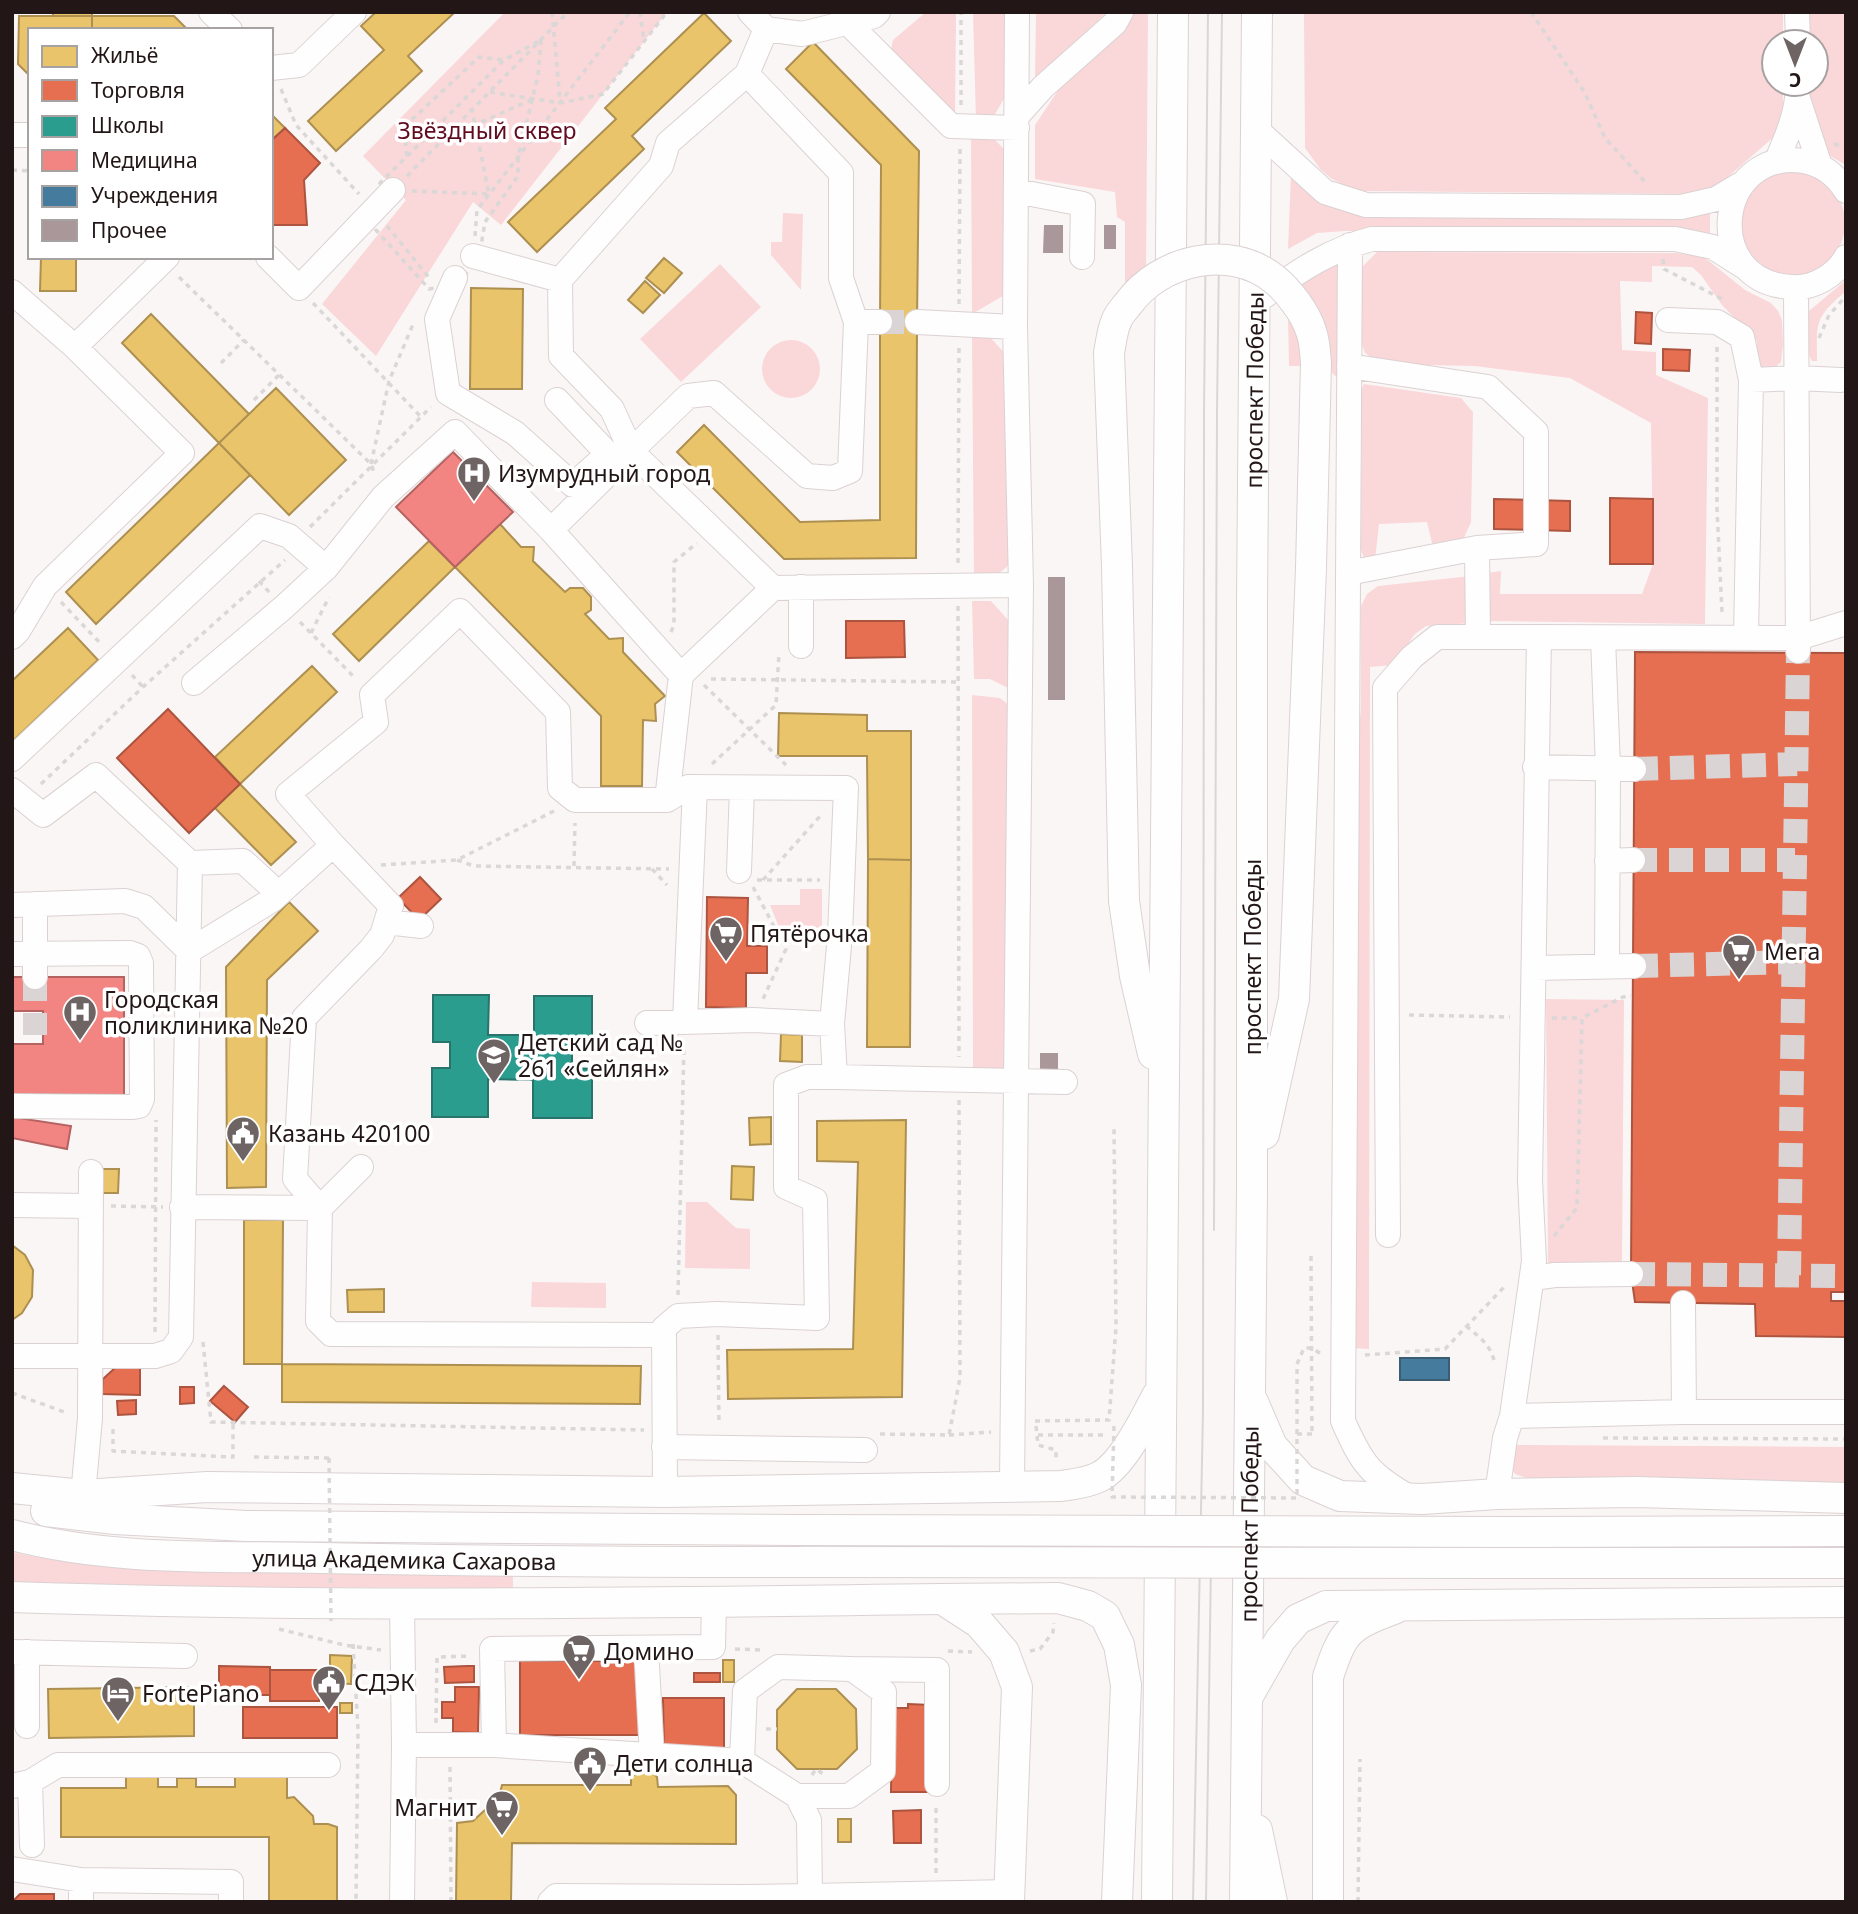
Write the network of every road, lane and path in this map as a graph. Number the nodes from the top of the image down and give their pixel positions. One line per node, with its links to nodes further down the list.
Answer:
1 (354, 12): 20 (street)
2 (552, 12): 16 (path)
3 (568, 12): 16 (path)
4 (630, 12): 27 (path)
5 (640, 12): 18 (path)
6 (667, 12): 18 (path)
7 (878, 12): 15 (street)
8 (961, 12): 31 (path)
9 (1017, 12): 29 (street)
10 (1121, 12): 29 (street)
11 (1173, 12): 157 (main road)
12 (1257, 12): 32 (main road, проспект Победы)
13 (1531, 12): 40 (path)
14 (758, 20): 15 (street); 22 (street)
15 (848, 23): 31 (street)
16 (552, 29): 17 (path); 27 (path)
17 (541, 40): 19 (path); 23 (path); 26 (path)
18 (644, 42): 27 (path)
19 (504, 60): 34 (path); 34 (path)
20 (273, 68)
21 (273, 70): 44 (path)
22 (747, 74): 54 (street); 79 (street)
23 (489, 92): 26 (path); 28 (path)
24 (1797, 98): 36 (street)
25 (1800, 98): 37 (street)
26 (533, 99): 27 (path); 30 (path); 35 (path)
27 (560, 103): 35 (path)
28 (472, 110): 30 (path); 33 (path)
29 (1017, 122): 31 (street); 42 (street)
30 (475, 124): 33 (path); 43 (path)
31 (961, 126): 64 (path)
32 (1255, 128): 38 (street); 59 (main road, проспект Победы)
33 (443, 139): 41 (path)
34 (407, 156): 44 (path)
35 (518, 157): 43 (path); 48 (path)
36 (1776, 162): 37 (street); 38 (street)
37 (1820, 166): 39 (street)
38 (1741, 184): 53 (street)
39 (1844, 186)
40 (1651, 189)
41 (393, 190): 43 (path); 44 (street)
42 (1016, 191): 49 (street); 65 (street)
43 (489, 194): 45 (path)
44 (374, 209): 55 (path); 55 (path); 57 (street)
45 (477, 210)
46 (1350, 245): 53 (street); 59 (street); 69 (street)
47 (1662, 253): 63 (path)
48 (476, 257): 54 (street); 55 (path)
49 (1082, 257)
50 (165, 259): 66 (path); 67 (street)
51 (270, 259): 57 (street)
52 (1845, 261): 56 (street)
53 (1744, 266): 56 (street)
54 (560, 280): 79 (street)
55 (445, 284): 75 (street)
56 (1796, 288): 71 (street)
57 (299, 289): 74 (path)
58 (12, 292): 67 (street)
59 (1254, 304): 160 (main road, проспект Победы)
60 (419, 312): 74 (path)
61 (1668, 320): 63 (street)
62 (918, 322): 64 (street)
63 (1717, 322): 72 (street); 98 (path)
64 (959, 324): 65 (street); 90 (path)
65 (1016, 327): 88 (street)
66 (244, 340): 68 (path); 70 (path)
67 (75, 348): 89 (street)
68 (221, 363)
69 (1349, 366): 84 (street); 86 (street)
70 (279, 375): 76 (path); 80 (path)
71 (1796, 378): 72 (street); 73 (street); 101 (street)
72 (1751, 380): 98 (street)
73 (1841, 380)
74 (389, 381): 78 (path); 80 (path)
75 (448, 393): 78 (path); 79 (street)
76 (254, 400)
77 (557, 400): 79 (street)
78 (420, 416): 80 (path)
79 (620, 452): 81 (street); 82 (street)
80 (371, 464): 83 (path)
81 (551, 530): 85 (street); 102 (street)
82 (713, 530): 92 (street); 102 (path)
83 (302, 546): 85 (street); 87 (path); 103 (street)
84 (1478, 548): 86 (street); 96 (street)
85 (326, 568): 93 (street)
86 (1348, 573): 209 (street)
87 (259, 581): 93 (path); 108 (path)
88 (1021, 585): 90 (street); 152 (street)
89 (45, 586): 95 (street); 103 (path)
90 (958, 586): 91 (street); 106 (path)
91 (801, 587): 92 (street); 100 (street)
92 (773, 588): 104 (street)
93 (284, 607): 107 (street); 109 (path)
94 (1846, 623): 101 (street)
95 (12, 637)
96 (1478, 637): 97 (street); 143 (street)
97 (1539, 637): 99 (street); 112 (street)
98 (1735, 637): 99 (street); 101 (street)
99 (1603, 638): 113 (street)
100 (790, 643): 105 (path)
101 (1798, 645)
102 (661, 653): 104 (street)
103 (117, 660): 108 (path); 111 (street)
104 (681, 675): 118 (street)
105 (778, 680): 106 (path); 110 (path); 110 (path)
106 (957, 682): 151 (path)
107 (194, 683)
108 (143, 688): 119 (path)
109 (372, 695): 120 (street); 121 (street)
110 (749, 729): 117 (path); 118 (path)
111 (12, 759)
112 (1535, 767): 113 (street); 142 (street)
113 (1608, 768): 114 (street); 124 (street)
114 (1634, 769)
115 (742, 788): 117 (street); 118 (street); 129 (street)
116 (846, 788): 117 (street); 130 (path); 131 (street)
117 (810, 789)
118 (683, 792): 120 (street); 128 (street)
119 (18, 795): 125 (street)
120 (575, 800): 122 (path); 126 (path)
121 (333, 845): 127 (street); 132 (street)
122 (457, 860): 126 (path); 127 (path)
123 (1633, 860): 124 (street)
124 (1607, 861): 140 (street)
125 (190, 863): 132 (street); 138 (street)
126 (574, 866): 128 (path)
127 (355, 867): 134 (street)
128 (691, 870): 147 (street)
129 (738, 871)
130 (763, 880): 131 (path); 136 (path)
131 (843, 880): 137 (street)
132 (279, 894): 138 (street)
133 (24, 904): 138 (street); 139 (street)
134 (387, 922): 135 (street); 165 (street)
135 (421, 926)
136 (780, 934): 137 (path); 146 (path)
137 (840, 935): 149 (street)
138 (189, 951): 164 (street)
139 (28, 961): 154 (street)
140 (1607, 965): 141 (street); 142 (street)
141 (1634, 966)
142 (1535, 968): 144 (street)
143 (1386, 1014): 144 (path); 166 (street)
144 (1534, 1018): 145 (path); 169 (street)
145 (1582, 1018)
146 (753, 1020): 147 (street); 149 (street)
147 (685, 1021): 148 (street); 172 (path)
148 (647, 1023)
149 (832, 1024): 150 (street)
150 (835, 1077): 151 (street); 171 (street)
151 (959, 1080): 152 (street); 194 (path)
152 (1014, 1081): 153 (street); 202 (street)
153 (1065, 1082)
154 (12, 1106)
155 (156, 1111): 163 (path)
156 (1114, 1128): 188 (path)
157 (1164, 1148): 160 (main road, bridge); 181 (main road)
158 (361, 1167): 165 (street)
159 (91, 1172): 162 (street)
160 (1252, 1189): 182 (main road, проспект Победы)
161 (12, 1205): 162 (street)
162 (90, 1206): 163 (path); 179 (street)
163 (155, 1206): 164 (path); 178 (path)
164 (182, 1206): 165 (street); 174 (street)
165 (320, 1208): 172 (street)
166 (1388, 1235)
167 (1311, 1256): 175 (path)
168 (1631, 1274): 169 (street)
169 (1533, 1279): 186 (street)
170 (1683, 1303): 184 (street)
171 (718, 1314): 172 (street); 190 (path)
172 (671, 1326): 196 (street)
173 (1466, 1326): 180 (path)
174 (181, 1337): 178 (street); 189 (path)
175 (1312, 1348): 176 (path); 193 (path); 193 (path, bridge)
176 (1321, 1354)
177 (12, 1356): 179 (street)
178 (155, 1356): 179 (street)
179 (92, 1357): 187 (street)
180 (1497, 1373)
181 (1161, 1390): 202 (main road); 241 (main road)
182 (1248, 1392): 209 (main road); 232 (main road, проспект Победы)
183 (12, 1393): 187 (path)
184 (1684, 1412): 185 (street); 186 (street)
185 (1846, 1412)
186 (1513, 1416): 206 (street)
187 (90, 1418): 189 (path); 207 (street)
188 (1108, 1420): 192 (path); 195 (path, bridge)
189 (233, 1423): 196 (path)
190 (719, 1431)
191 (1003, 1431): 194 (path)
192 (1029, 1432)
193 (1297, 1434): 195 (path, bridge)
194 (949, 1435): 199 (path)
195 (1114, 1435): 201 (path)
196 (664, 1438): 199 (street); 205 (street)
197 (1598, 1438): 198 (path)
198 (1846, 1439)
199 (866, 1441)
200 (254, 1457): 221 (path, bridge)
201 (1056, 1470)
202 (1012, 1485): 205 (main road)
203 (12, 1488): 207 (main road)
204 (316, 1488): 205 (main road); 207 (main road); 211 (main road)
205 (665, 1492)
206 (1497, 1494): 208 (main road); 209 (main road)
207 (83, 1495)
208 (1846, 1498)
209 (1411, 1499)
210 (12, 1503): 211 (main road)
211 (450, 1528): 212 (main road, bridge)
212 (1846, 1531)
213 (12, 1535): 214 (main road, улица Академика Сахарова, bridge)
214 (1846, 1563)
215 (12, 1597): 219 (main road)
216 (942, 1599): 217 (main road); 251 (main road); 258 (main road)
217 (714, 1602): 219 (main road); 225 (street)
218 (1846, 1602): 220 (main road)
219 (402, 1604): 234 (street)
220 (1407, 1604): 232 (main road); 263 (main road)
221 (331, 1620)
222 (1054, 1621): 228 (path)
223 (268, 1627): 224 (path)
224 (353, 1644): 226 (path); 254 (path)
225 (646, 1648): 236 (street); 237 (street)
226 (382, 1650)
227 (20, 1652): 229 (street); 233 (street)
228 (1023, 1652)
229 (185, 1656)
230 (437, 1657): 235 (path)
231 (852, 1669): 239 (street); 244 (street); 245 (street)
232 (1246, 1700): 242 (main road, проспект Победы)
233 (27, 1726)
234 (404, 1745): 235 (street); 255 (street)
235 (444, 1745): 236 (street); 256 (path)
236 (494, 1745): 237 (street)
237 (652, 1756): 239 (street)
238 (1360, 1759): 264 (path)
239 (742, 1761): 245 (street)
240 (328, 1765): 243 (street)
241 (1158, 1775): 259 (main road); 260 (main road)
242 (1245, 1775): 261 (main road, проспект Победы); 262 (main road)
243 (21, 1784): 246 (street)
244 (936, 1784): 249 (path)
245 (797, 1796): 250 (street)
246 (32, 1845)
247 (12, 1869): 248 (street)
248 (81, 1891): 253 (street)
249 (936, 1893): 250 (street); 251 (street)
250 (810, 1896): 252 (street)
251 (1009, 1897)
252 (741, 1899): 257 (street)
253 (231, 1902)
254 (355, 1902)
255 (402, 1902)
256 (451, 1902)
257 (550, 1902)
258 (1117, 1902)
259 (1132, 1902)
260 (1157, 1902)
261 (1245, 1902)
262 (1272, 1902)
263 (1328, 1902)
264 (1359, 1902)

